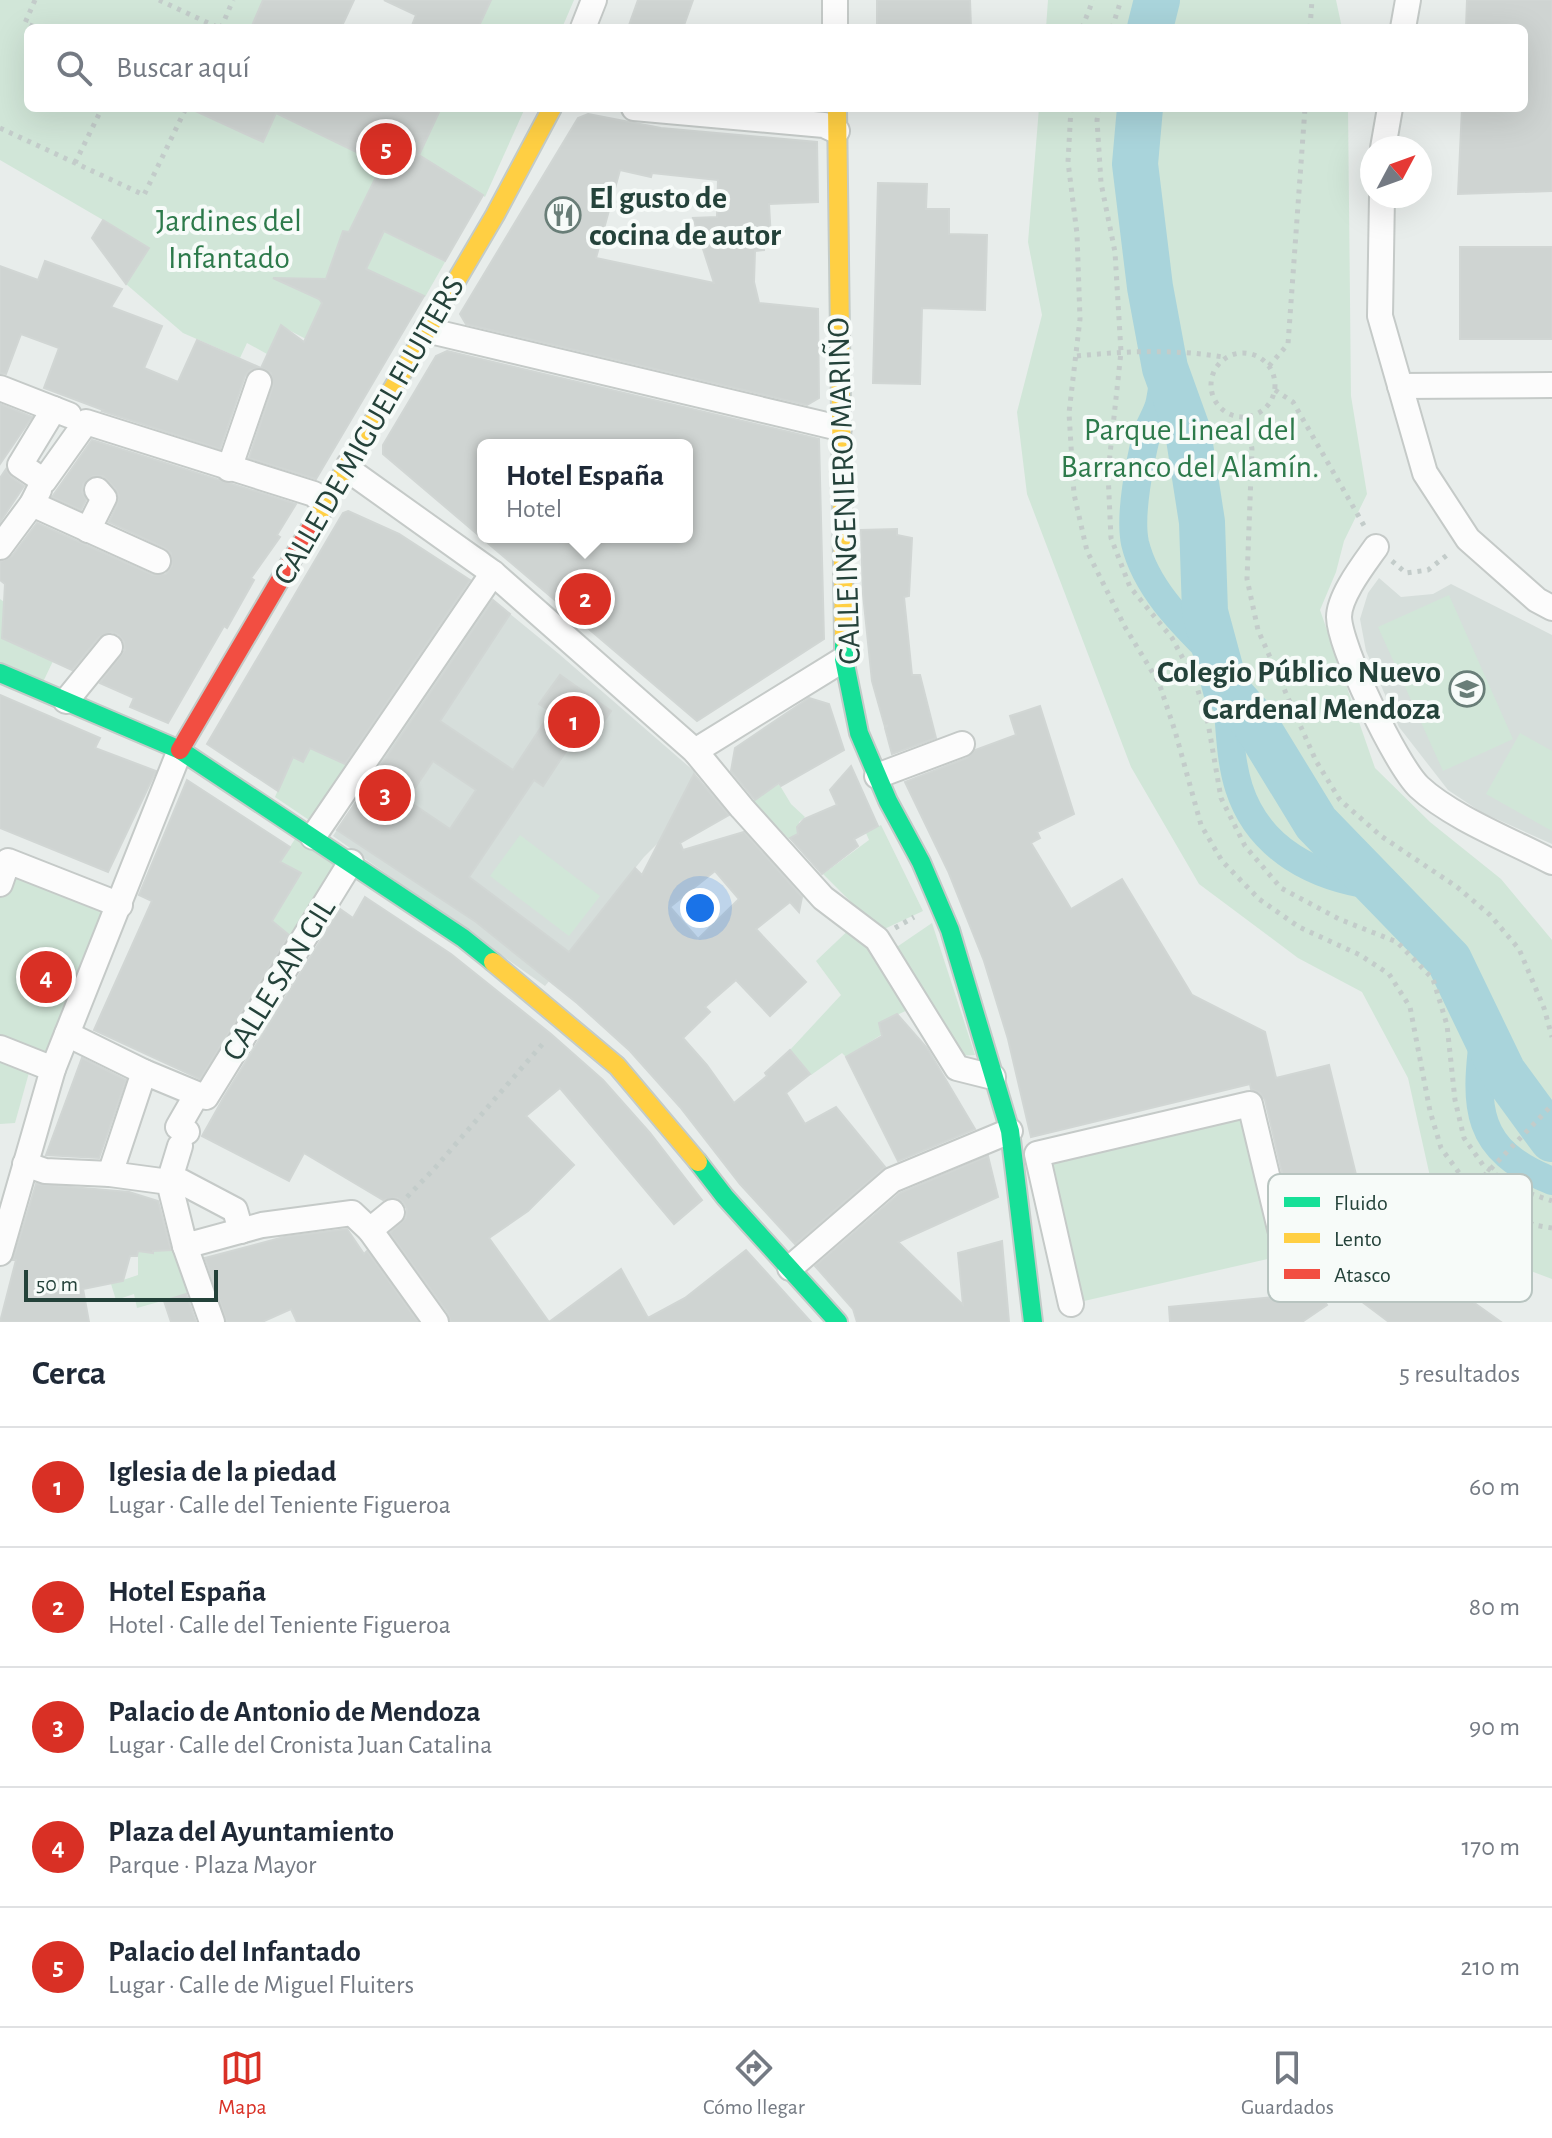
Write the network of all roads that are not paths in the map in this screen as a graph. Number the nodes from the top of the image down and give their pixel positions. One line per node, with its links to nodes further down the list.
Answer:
1 (594, 0): 4 (street)
2 (835, 0): 5 (street)
3 (1408, 0): 6 (street)
4 (585, 24)
5 (835, 24)
6 (1404, 24)
7 (550, 112): 13 (street, CALLE DE MIGUEL FLUITERS)
8 (679, 112): 10 (street)
9 (1389, 112): 11 (street)
10 (837, 120): 20 (street, CALLE INGENIERO MARIÑO)
11 (1385, 136)
12 (1382, 208): 16 (street)
13 (426, 330): 20 (street); 21 (street, CALLE DE MIGUEL FLUITERS)
14 (259, 382): 22 (street)
15 (1552, 385): 16 (street)
16 (1400, 386): 32 (street)
17 (0, 388): 18 (street)
18 (54, 409): 19 (street); 23 (street)
19 (86, 422): 22 (street); 23 (street)
20 (839, 428): 34 (street, CALLE INGENIERO MARIÑO)
21 (349, 465): 26 (street, CALLE DE MIGUEL FLUITERS); 31 (street)
22 (229, 469): 26 (street)
23 (44, 481): 25 (street)
24 (97, 490): 27 (street)
25 (32, 504): 27 (street); 28 (street)
26 (325, 505): 38 (street, CALLE DE MIGUEL FLUITERS)
27 (88, 530): 30 (street)
28 (0, 547)
29 (1376, 547): 43 (street)
30 (158, 561)
31 (493, 573): 39 (street); 41 (street)
32 (1552, 608)
33 (110, 647): 36 (street)
34 (844, 659): 39 (street); 40 (street, CALLE INGENIERO MARIÑO)
35 (0, 673): 36 (street)
36 (66, 701): 38 (street)
37 (962, 744): 40 (street)
38 (180, 750): 41 (street); 45 (street)
39 (695, 751): 50 (street)
40 (877, 776): 50 (street, CALLE INGENIERO MARIÑO)
41 (313, 837): 42 (street)
42 (351, 862): 51 (street, CALLE SAN GIL); 65 (street)
43 (1552, 862)
44 (0, 884): 45 (street)
45 (120, 905): 46 (street)
46 (67, 1034): 48 (street); 49 (street)
47 (0, 1048): 48 (street)
48 (53, 1069): 54 (street)
49 (144, 1072): 56 (street); 58 (street)
50 (993, 1077): 52 (street, CALLE INGENIERO MARIÑO)
51 (206, 1097)
52 (1010, 1131): 55 (street, CALLE INGENIERO MARIÑO); 65 (street)
53 (1039, 1161): 55 (street); 57 (street); 66 (street)
54 (25, 1164): 56 (street); 60 (street)
55 (1014, 1165): 70 (street, CALLE INGENIERO MARIÑO)
56 (110, 1174): 58 (street)
57 (1268, 1179)
58 (169, 1182): 62 (street); 63 (street)
59 (392, 1212): 61 (street)
60 (4, 1217): 64 (street)
61 (370, 1230): 62 (street); 68 (street)
62 (241, 1231): 63 (street)
63 (185, 1246): 67 (street)
64 (0, 1253)
65 (790, 1268): 69 (street)
66 (1071, 1304)
67 (212, 1322)
68 (436, 1322)
69 (838, 1322)
70 (1033, 1322)

